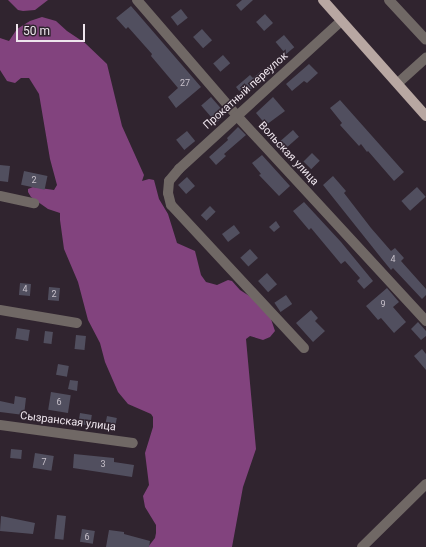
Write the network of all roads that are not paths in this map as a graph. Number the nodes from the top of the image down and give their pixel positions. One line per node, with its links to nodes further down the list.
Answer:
1 (137, 0): 8 (street, Вольская улица)
2 (323, 0): 4 (main road)
3 (388, 0): 5 (street)
4 (341, 21): 7 (main road); 8 (street, Прокатный переулок)
5 (426, 40)
6 (426, 58): 7 (street)
7 (398, 83): 9 (main road)
8 (237, 116): 13 (street, Вольская улица); 15 (street, Прокатный переулок)
9 (426, 116)
10 (0, 196): 11 (street)
11 (34, 202)
12 (0, 310): 14 (street)
13 (426, 321)
14 (77, 322)
15 (304, 348)
16 (0, 425): 17 (street, Сызранская улица)
17 (133, 443)
18 (426, 484): 19 (street)
19 (362, 547)

